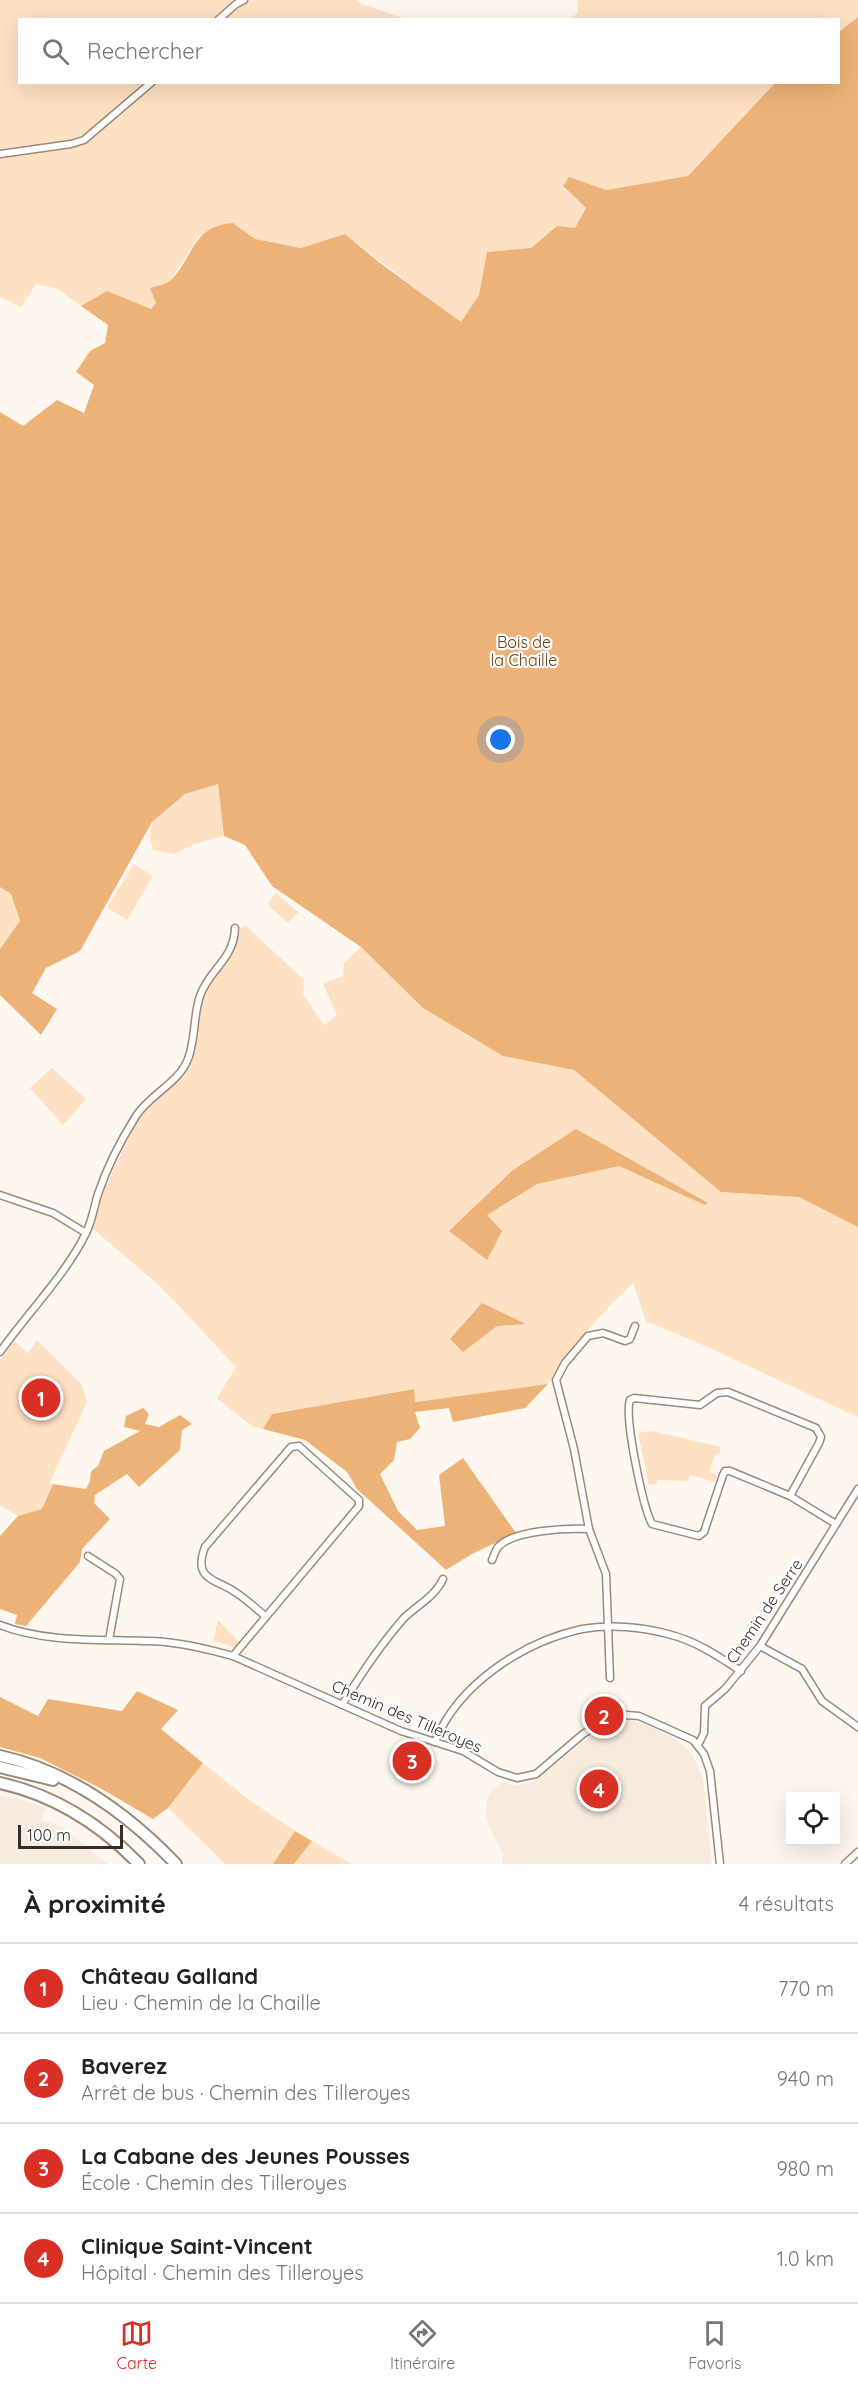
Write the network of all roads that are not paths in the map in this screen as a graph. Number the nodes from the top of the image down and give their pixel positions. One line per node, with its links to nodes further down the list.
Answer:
1 (244, 0): 2 (street)
2 (220, 18)
3 (150, 84): 4 (street)
4 (0, 154)
5 (235, 928): 7 (street)
6 (0, 1195): 7 (street)
7 (86, 1233): 9 (street)
8 (635, 1326): 13 (street)
9 (0, 1352)
10 (858, 1489): 12 (street, Chemin de Serre)
11 (789, 1496): 11 (street); 12 (street)
12 (836, 1524): 21 (street, Chemin de Serre)
13 (589, 1529): 15 (street); 19 (street)
14 (88, 1556): 20 (street)
15 (492, 1560)
16 (443, 1579): 25 (street)
17 (266, 1617): 17 (street); 22 (street)
18 (0, 1625): 20 (street, Chemin des Tilleroyes)
19 (609, 1627): 23 (street); 24 (street); 29 (street)
20 (109, 1640): 22 (street, Chemin des Tilleroyes)
21 (760, 1646): 23 (street, Chemin de Serre); 28 (street)
22 (233, 1656): 25 (street, Chemin des Tilleroyes)
23 (741, 1671): 30 (street, Chemin de Serre)
24 (610, 1678)
25 (342, 1705): 29 (street, Chemin des Tilleroyes)
26 (612, 1709): 27 (street)
27 (612, 1717): 29 (street, Chemin des Tilleroyes); 30 (street)
28 (858, 1727)
29 (435, 1742)
30 (698, 1745): 40 (street)
31 (0, 1756): 36 (highway)
32 (0, 1767): 36 (highway)
33 (0, 1783): 35 (highway)
34 (0, 1791): 35 (highway)
35 (53, 1802): 38 (highway)
36 (110, 1807): 39 (highway)
37 (858, 1852): 41 (street)
38 (139, 1864)
39 (176, 1864)
40 (720, 1864)
41 (845, 1864)

